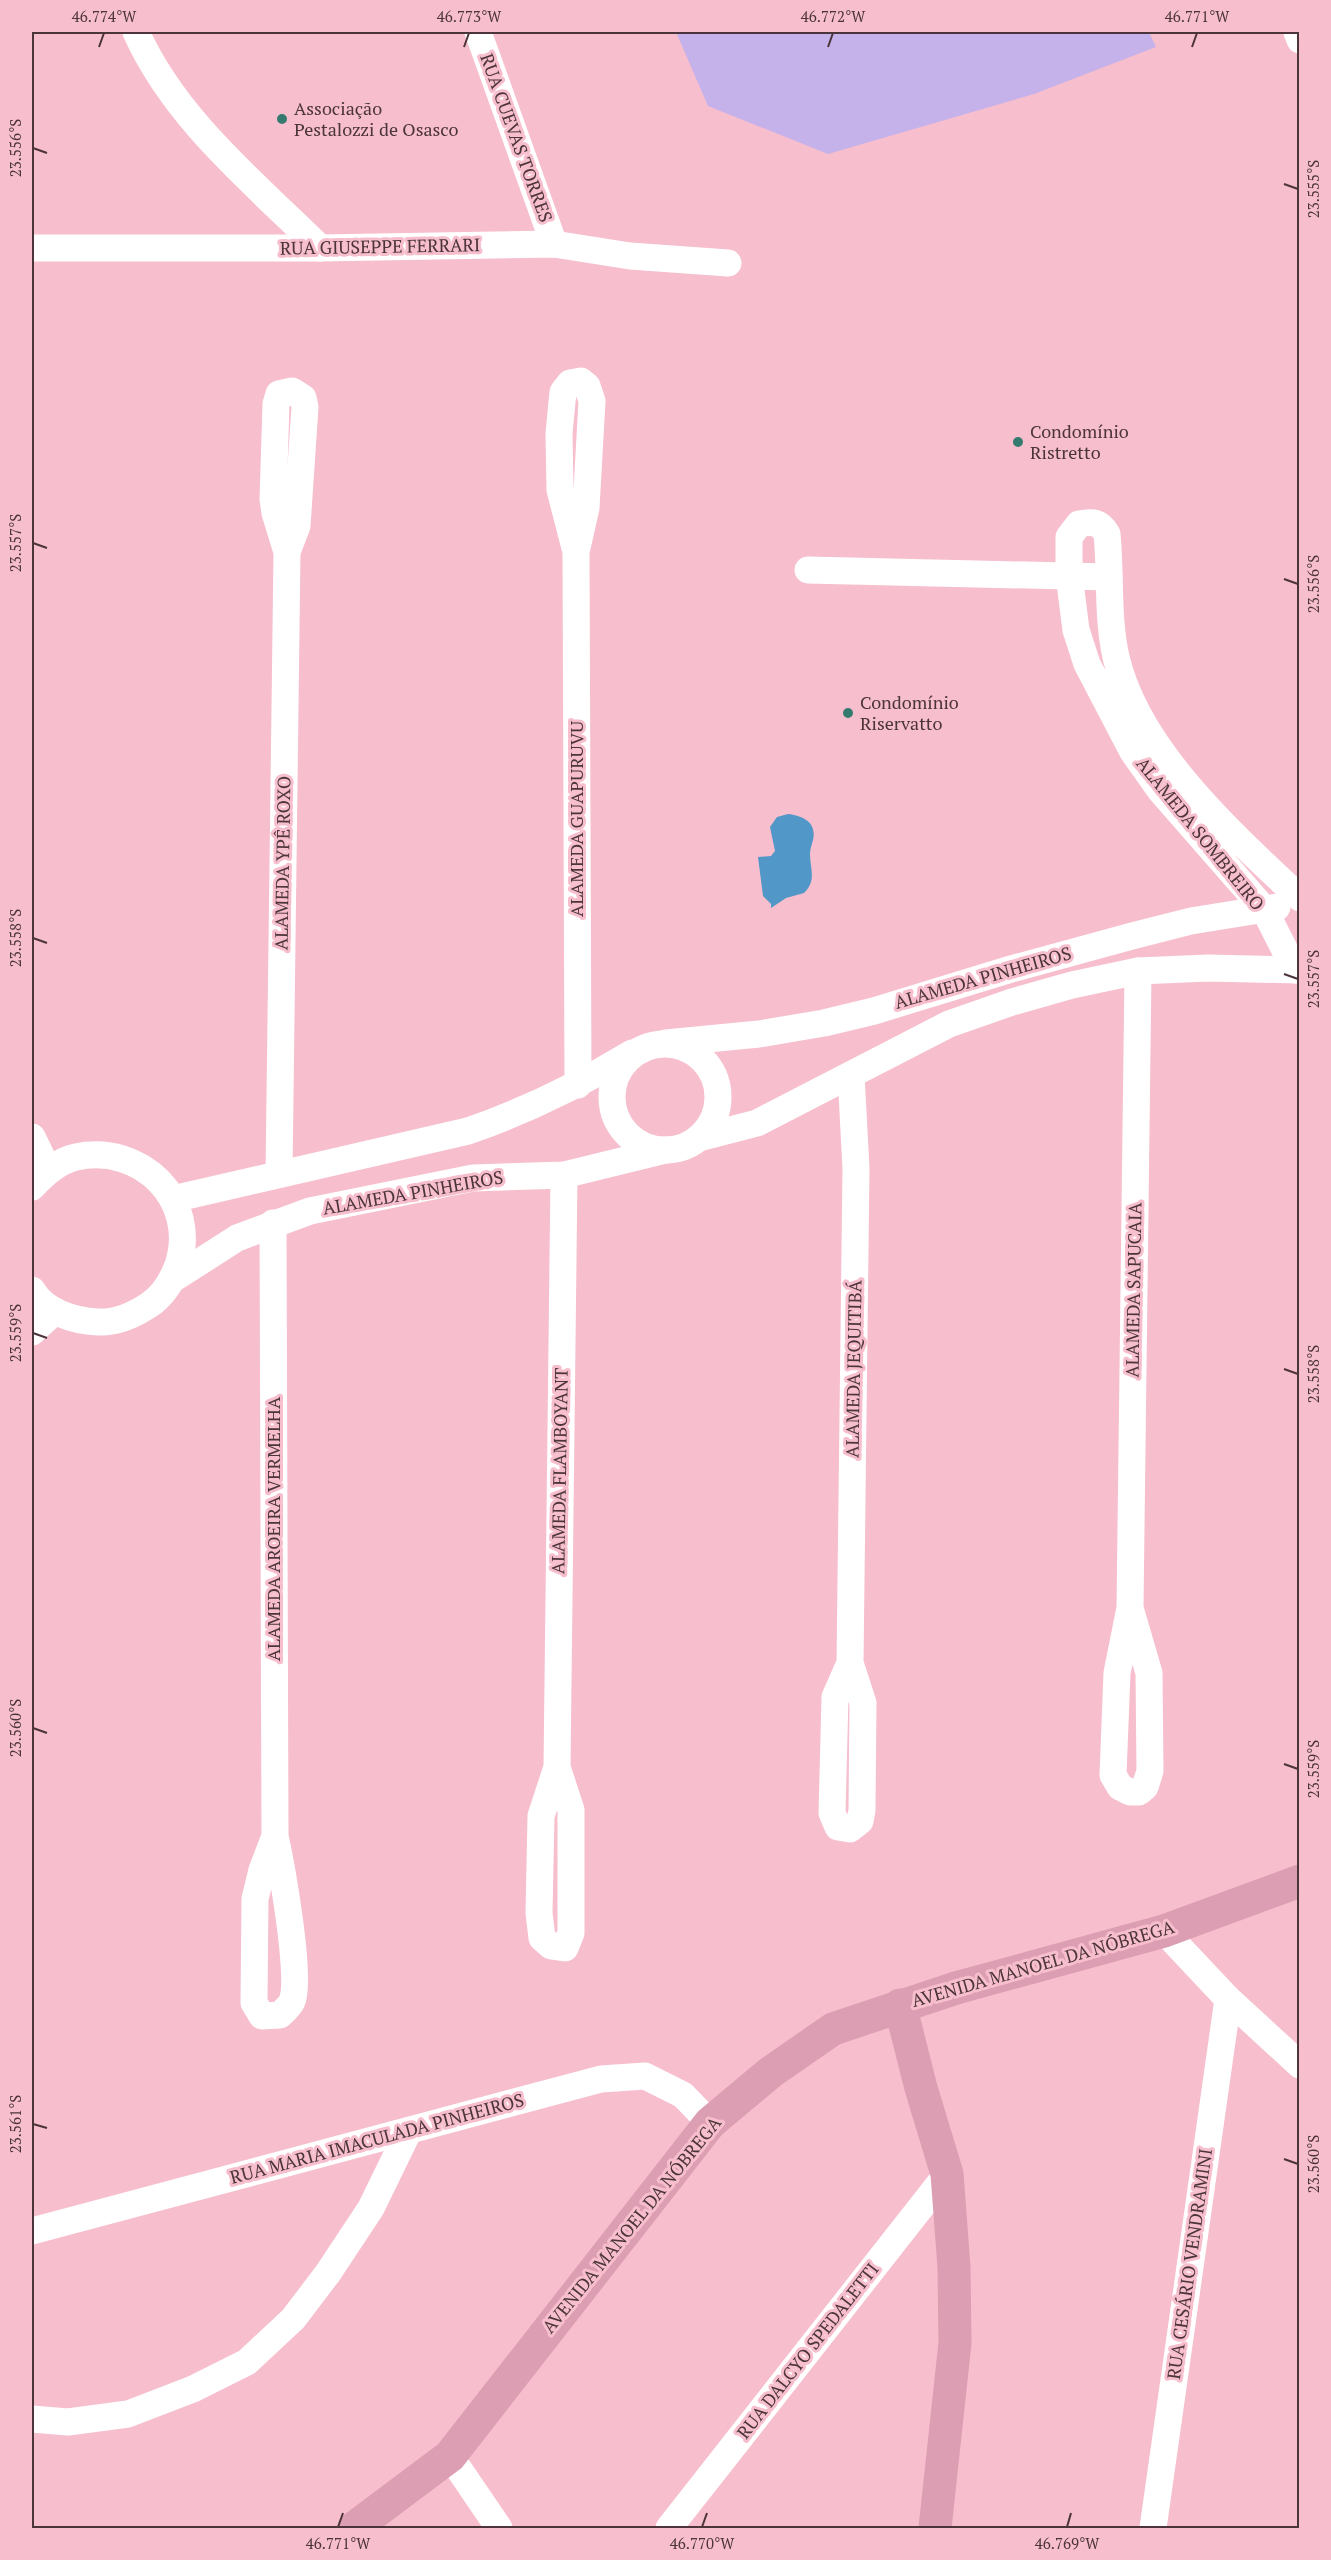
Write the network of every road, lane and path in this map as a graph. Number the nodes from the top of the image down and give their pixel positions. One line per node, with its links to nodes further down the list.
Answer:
1 (136, 32): 7 (street)
2 (478, 32): 5 (street, RUA CUEVAS TORRES)
3 (1296, 32): 4 (street)
4 (1299, 40)
5 (554, 244): 7 (street, RUA GIUSEPPE FERRARI); 8 (street, RUA GIUSEPPE FERRARI)
6 (32, 248): 7 (street, RUA GIUSEPPE FERRARI)
7 (320, 248)
8 (728, 263)
9 (287, 552): 9 (street, ALAMEDA YPÊ ROXO); 28 (street, ALAMEDA YPÊ ROXO)
10 (576, 552): 10 (street, ALAMEDA GUAPURUVU); 24 (street, ALAMEDA GUAPURUVU)
11 (808, 570): 12 (street)
12 (1069, 575): 13 (street); 13 (street, ALAMEDA SOMBREIRO); 14 (street, ALAMEDA SOMBREIRO)
13 (1109, 577): 15 (street, ALAMEDA SOMBREIRO)
14 (1077, 630): 15 (street); 18 (street, ALAMEDA SOMBREIRO)
15 (1111, 630): 16 (street, ALAMEDA SOMBREIRO)
16 (1299, 898)
17 (1299, 905): 18 (street, ALAMEDA PINHEIROS)
18 (1264, 909): 19 (street, ALAMEDA SOMBREIRO); 21 (street, ALAMEDA PINHEIROS)
19 (1297, 970): 20 (street, ALAMEDA PINHEIROS)
20 (1138, 971): 23 (street, ALAMEDA PINHEIROS); 37 (street, ALAMEDA SAPUCAIA)
21 (666, 1043): 22 (street); 26 (street)
22 (633, 1053): 24 (street); 27 (street)
23 (851, 1075): 26 (street, ALAMEDA PINHEIROS); 38 (street, ALAMEDA JEQUITIBÁ)
24 (578, 1085): 28 (street)
25 (32, 1137): 30 (street)
26 (699, 1138): 27 (street)
27 (666, 1150): 29 (street, ALAMEDA PINHEIROS)
28 (279, 1174): 31 (street)
29 (564, 1175): 32 (street, ALAMEDA PINHEIROS); 39 (street, ALAMEDA FLAMBOYANT)
30 (40, 1178): 31 (street)
31 (173, 1198): 33 (street)
32 (273, 1223): 33 (street, ALAMEDA PINHEIROS); 40 (street, ALAMEDA AROEIRA VERMELHA)
33 (173, 1279): 35 (street)
34 (32, 1290): 35 (street)
35 (55, 1311): 36 (street)
36 (32, 1332)
37 (1130, 1608): 37 (street, ALAMEDA SAPUCAIA)
38 (850, 1663): 38 (street, ALAMEDA JEQUITIBÁ)
39 (557, 1767): 39 (street, ALAMEDA FLAMBOYANT)
40 (275, 1836): 40 (street, ALAMEDA AROEIRA VERMELHA)
41 (1299, 1881): 42 (main road, AVENIDA MANOEL DA NÓBREGA)
42 (1164, 1931): 43 (street); 44 (main road, AVENIDA MANOEL DA NÓBREGA)
43 (1228, 1999): 45 (street); 56 (street, RUA CESÁRIO VENDRAMINI)
44 (900, 2005): 46 (main road, AVENIDA MANOEL DA NÓBREGA); 48 (main road)
45 (1299, 2065)
46 (710, 2123): 47 (street, RUA MARIA IMACULADA PINHEIROS); 51 (main road, AVENIDA MANOEL DA NÓBREGA)
47 (408, 2132): 49 (street, RUA MARIA IMACULADA PINHEIROS); 50 (street)
48 (947, 2174): 54 (street, RUA DALCYO SPEDALETTI); 55 (main road)
49 (32, 2231)
50 (32, 2419)
51 (450, 2456): 52 (main road, AVENIDA MANOEL DA NÓBREGA); 53 (street)
52 (354, 2529)
53 (499, 2529)
54 (669, 2529)
55 (935, 2529)
56 (1153, 2529)

